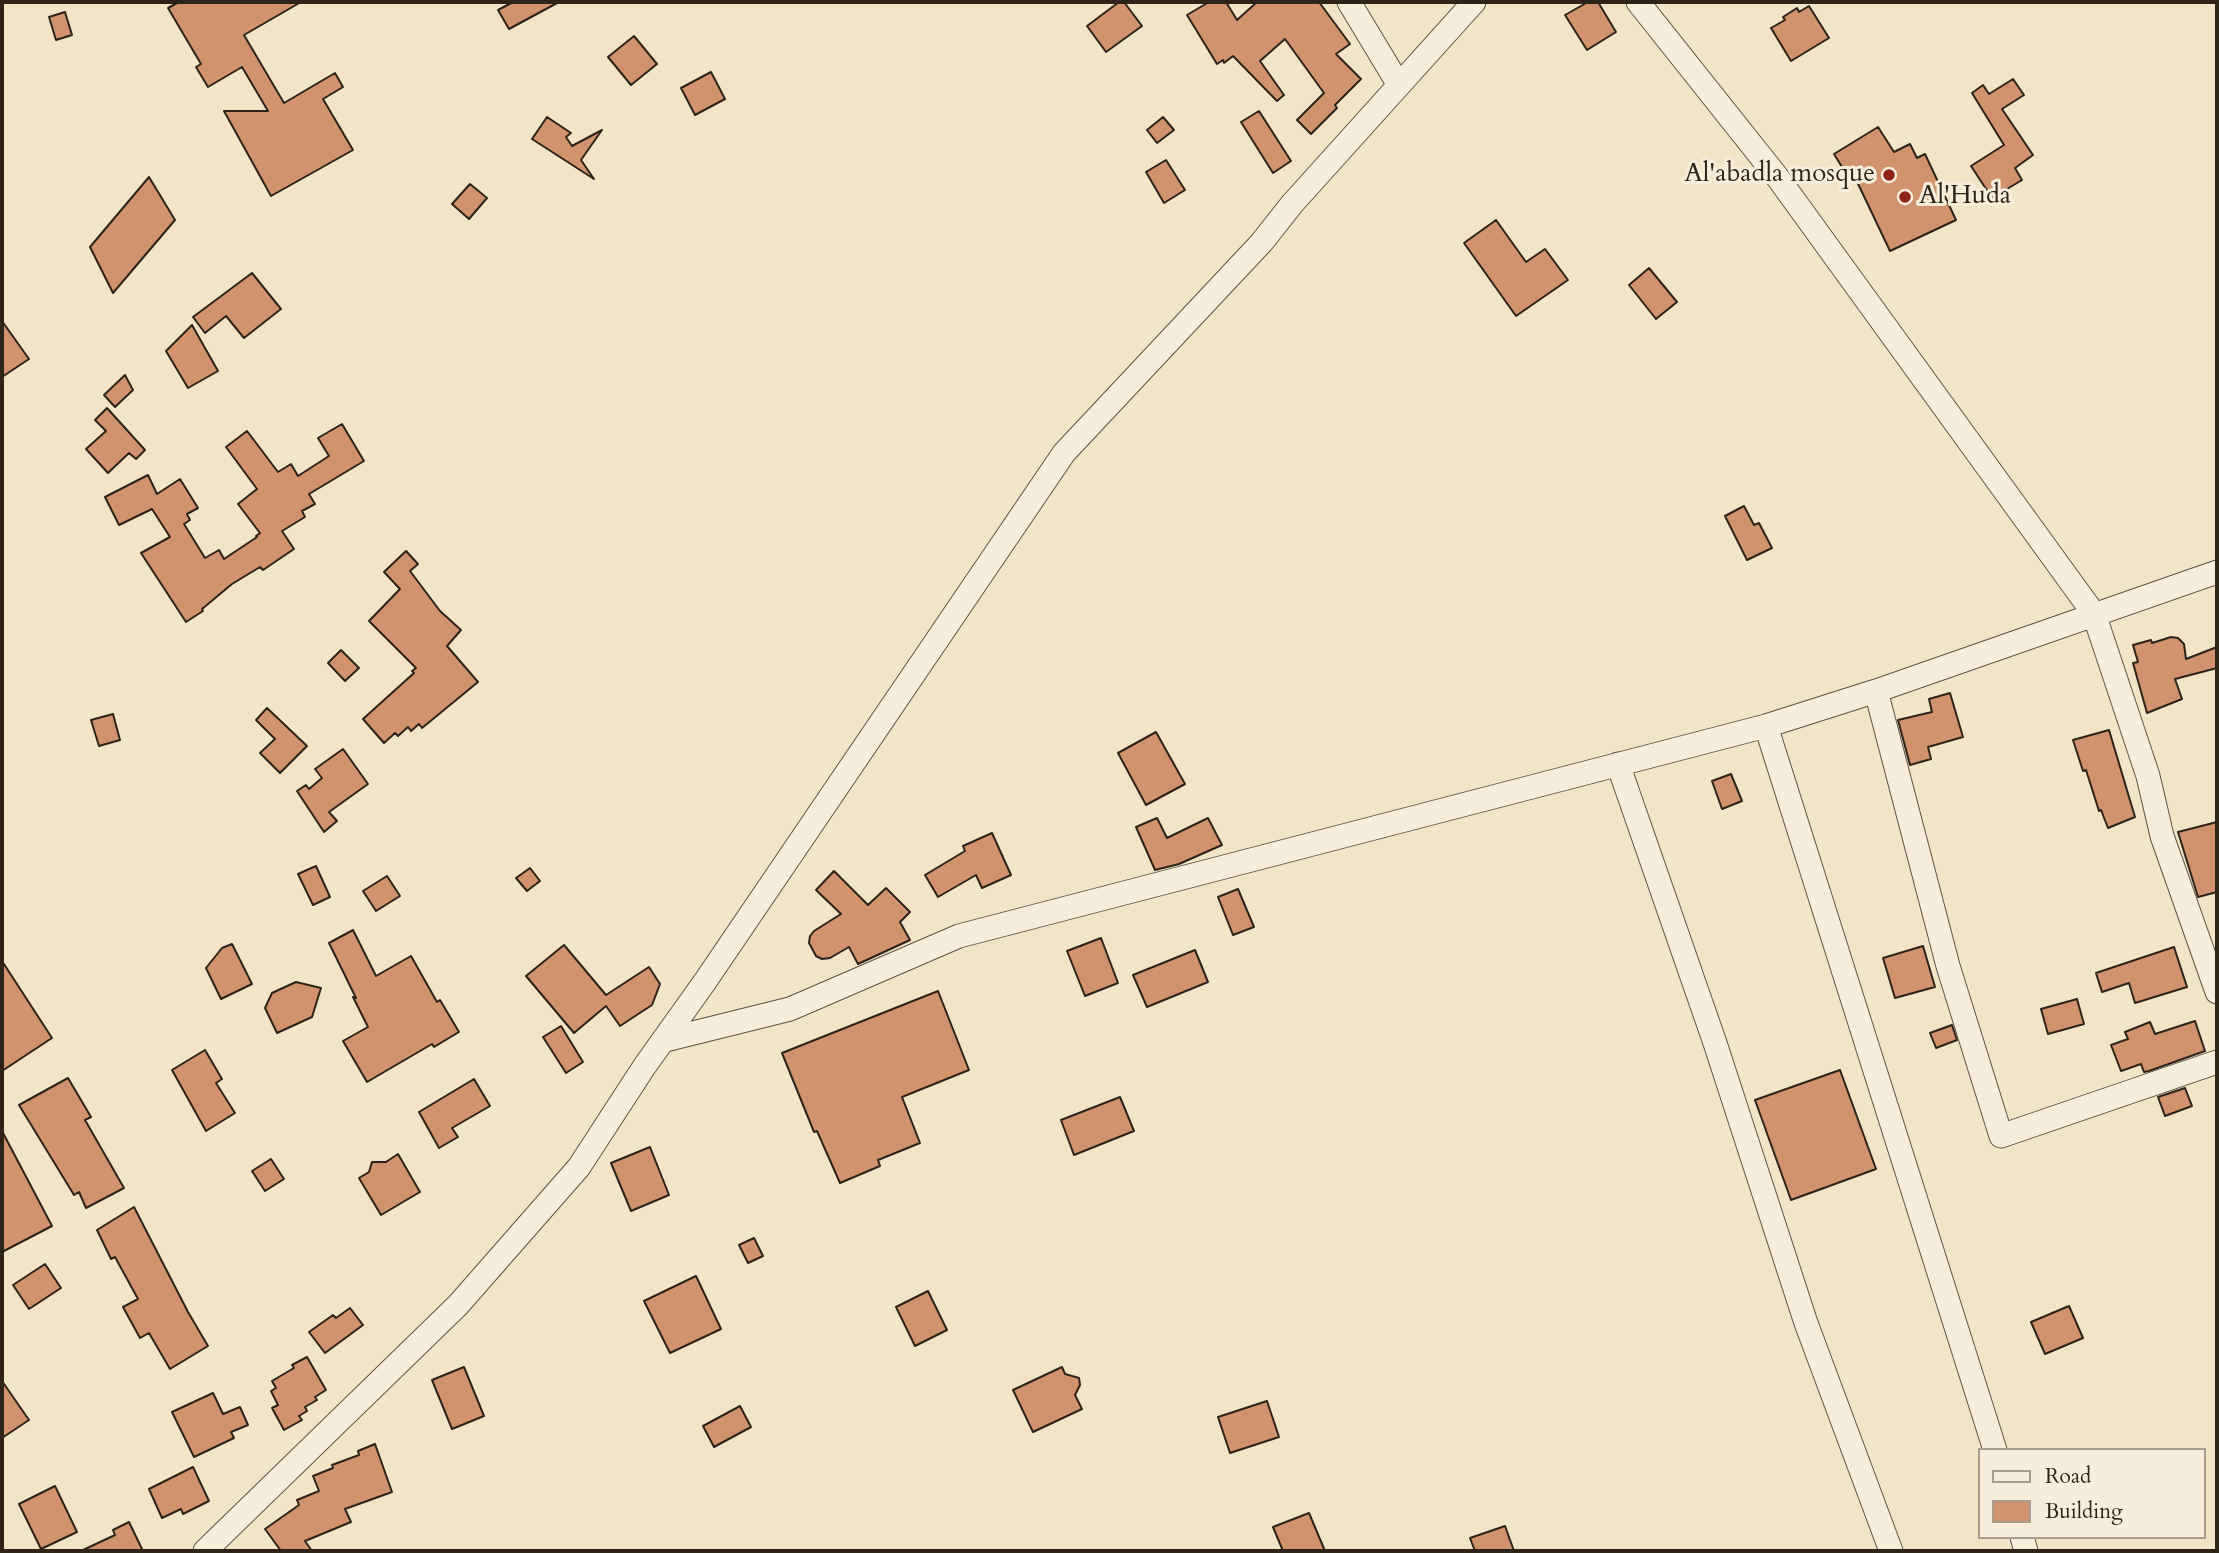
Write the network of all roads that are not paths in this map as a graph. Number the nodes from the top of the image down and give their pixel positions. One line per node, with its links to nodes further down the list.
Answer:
1 (1349, 2): 4 (street)
2 (1474, 2): 4 (street)
3 (1638, 2): 6 (street)
4 (1399, 85): 11 (street)
5 (2217, 572): 6 (street)
6 (2094, 614): 7 (street); 10 (street)
7 (1876, 691): 8 (street); 12 (street)
8 (1766, 726): 9 (street); 13 (street)
9 (1618, 764): 11 (street); 15 (street)
10 (2217, 992)
11 (665, 1040): 14 (street)
12 (2217, 1062)
13 (1994, 1448)
14 (205, 1551)
15 (1891, 1551)

